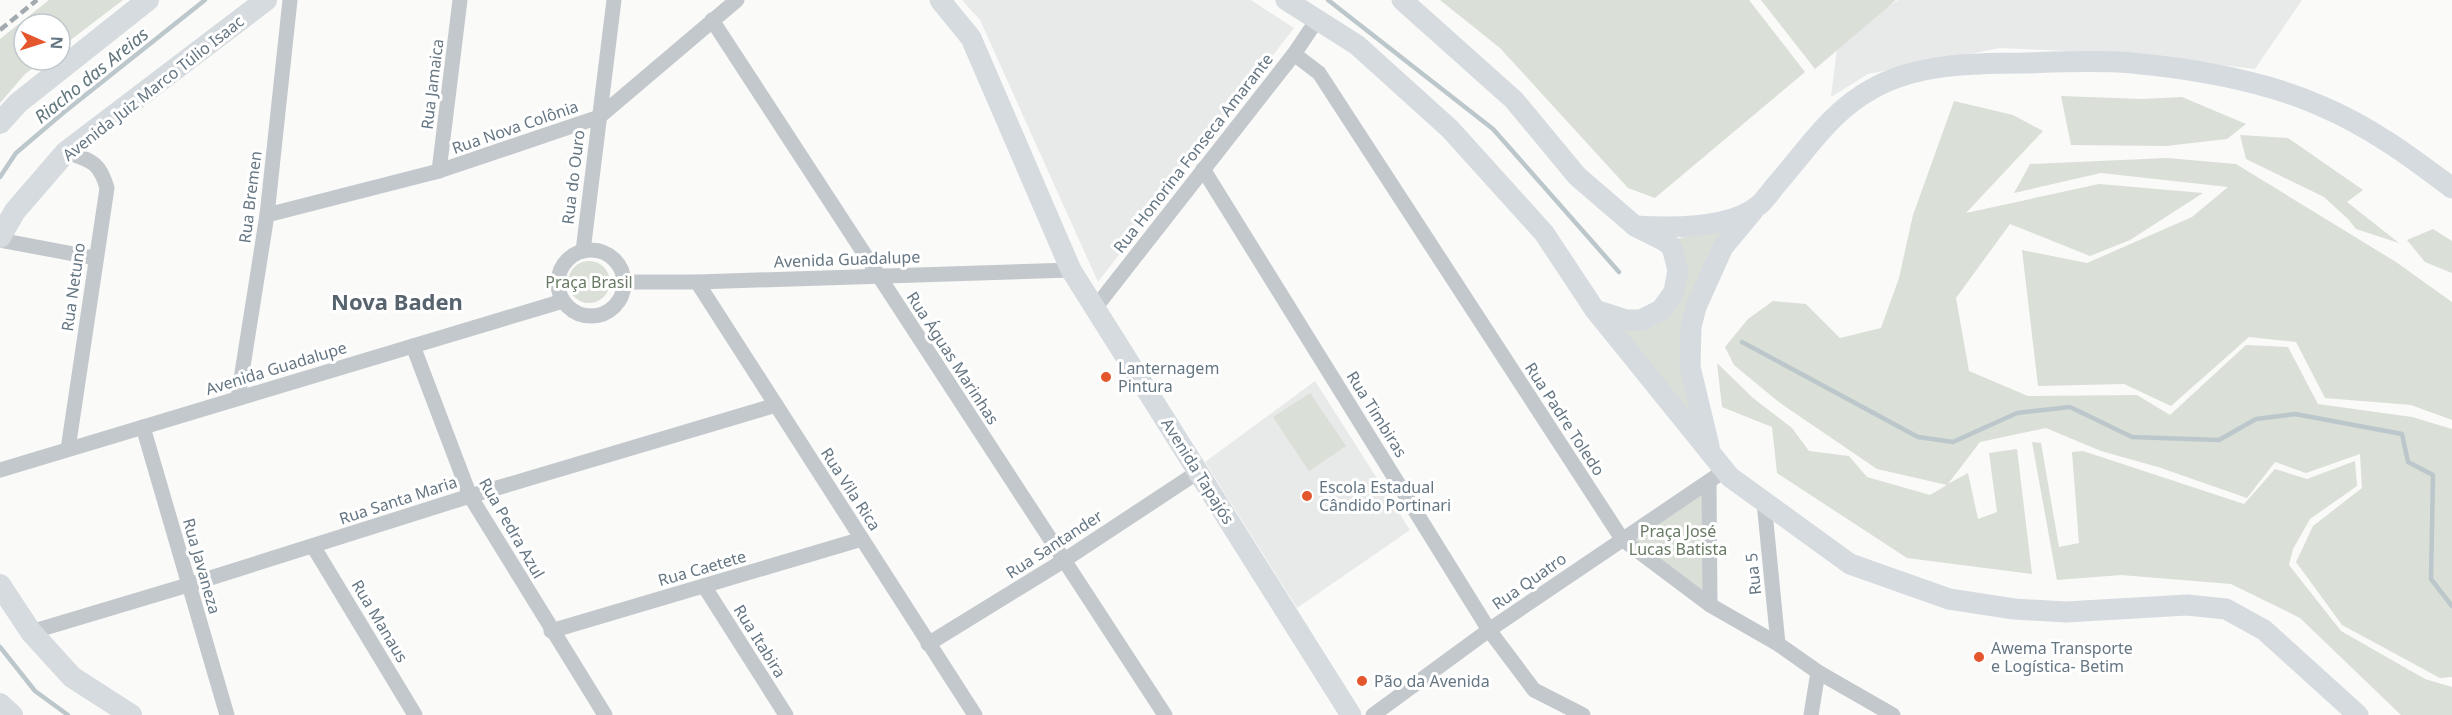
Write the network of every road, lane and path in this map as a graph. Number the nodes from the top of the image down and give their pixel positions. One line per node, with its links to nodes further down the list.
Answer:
1 (148, 0): 14 (main road)
2 (266, 0): 15 (main road, Avenida Juiz Marco Túlio Isaac)
3 (290, 0): 20 (street, Rua Bremen)
4 (460, 0): 17 (street, Rua Jamaica)
5 (614, 0): 13 (street, Rua do Ouro)
6 (737, 0): 10 (street, Rua Nova Colônia)
7 (940, 0): 25 (main road, Avenida Tapajós)
8 (1286, 0): 11 (main road)
9 (1402, 0): 21 (main road)
10 (712, 20): 13 (street, Rua Nova Colônia); 26 (street, Rua Águas Marinhas)
11 (1317, 20): 12 (street, Rua Honorina Fonseca Amarante); 31 (main road)
12 (1294, 54): 16 (street, Rua Honorina Fonseca Amarante); 43 (street, Rua Padre Toledo)
13 (599, 117): 17 (street, Rua Nova Colônia); 23 (street, Rua do Ouro)
14 (0, 123)
15 (66, 152): 22 (main road, Avenida Juiz Marco Túlio Isaac); 24 (street, Rua Netuno)
16 (1203, 169): 30 (street, Rua Honorina Fonseca Amarante); 51 (street, Rua Timbiras)
17 (439, 171): 20 (street, Rua Nova Colônia)
18 (2452, 188): 19 (main road)
19 (1758, 207): 21 (main road); 37 (main road)
20 (267, 215): 33 (street, Rua Bremen)
21 (1635, 226): 31 (main road)
22 (0, 238): 24 (street)
23 (583, 251): 27 (street); 29 (street)
24 (96, 258): 36 (street, Rua Netuno)
25 (1071, 270): 26 (street, Avenida Guadalupe); 30 (main road, Avenida Tapajós)
26 (878, 276): 28 (street, Avenida Guadalupe); 46 (street, Rua Águas Marinhas)
27 (624, 282): 28 (street, Avenida Guadalupe); 29 (street)
28 (697, 282): 34 (street, Rua Vila Rica)
29 (563, 301): 32 (street, Avenida Guadalupe)
30 (1095, 308): 39 (main road, Avenida Tapajós)
31 (1595, 310): 37 (main road)
32 (413, 346): 33 (street, Avenida Guadalupe); 41 (street, Rua Pedra Azul)
33 (238, 398): 35 (street, Avenida Guadalupe)
34 (777, 405): 41 (street, Rua Santa Maria); 44 (street, Rua Vila Rica)
35 (143, 427): 36 (street, Avenida Guadalupe); 48 (street, Rua Javaneza)
36 (68, 449): 38 (street, Avenida Guadalupe)
37 (1711, 453): 40 (main road)
38 (0, 470)
39 (1198, 472): 46 (street, Rua Santander); 66 (main road, Avenida Tapajós)
40 (1717, 476): 42 (main road); 43 (street, Rua Quatro); 50 (street)
41 (470, 496): 45 (street, Rua Santa Maria); 52 (street, Rua Pedra Azul)
42 (1764, 502): 55 (street, Rua 5); 71 (main road)
43 (1622, 539): 50 (street, Rua Padre Toledo); 51 (street, Rua Quatro)
44 (862, 540): 49 (street, Rua Caetete); 54 (street, Rua Vila Rica)
45 (313, 546): 48 (street, Rua Santa Maria); 61 (street, Rua Manaus)
46 (1063, 561): 54 (street, Rua Santander); 65 (street, Rua Águas Marinhas)
47 (0, 585): 53 (main road)
48 (188, 585): 53 (street, Rua Santa Maria); 60 (street, Rua Javaneza)
49 (704, 586): 52 (street, Rua Caetete); 63 (street, Rua Itabira)
50 (1710, 605): 55 (street, Rua Padre Toledo)
51 (1490, 630): 67 (street, Rua Quatro); 68 (street, Rua Timbiras)
52 (551, 631): 62 (street, Rua Pedra Azul)
53 (31, 632): 59 (main road)
54 (928, 644): 64 (street, Rua Vila Rica)
55 (1778, 644): 56 (street, Rua Padre Toledo)
56 (1818, 672): 69 (street); 70 (street, Rua Padre Toledo)
57 (0, 704): 58 (main road)
58 (12, 715)
59 (131, 715)
60 (227, 715)
61 (415, 715)
62 (605, 715)
63 (786, 715)
64 (975, 715)
65 (1165, 715)
66 (1351, 715)
67 (1373, 715)
68 (1583, 715)
69 (1811, 715)
70 (1893, 715)
71 (2358, 715)

